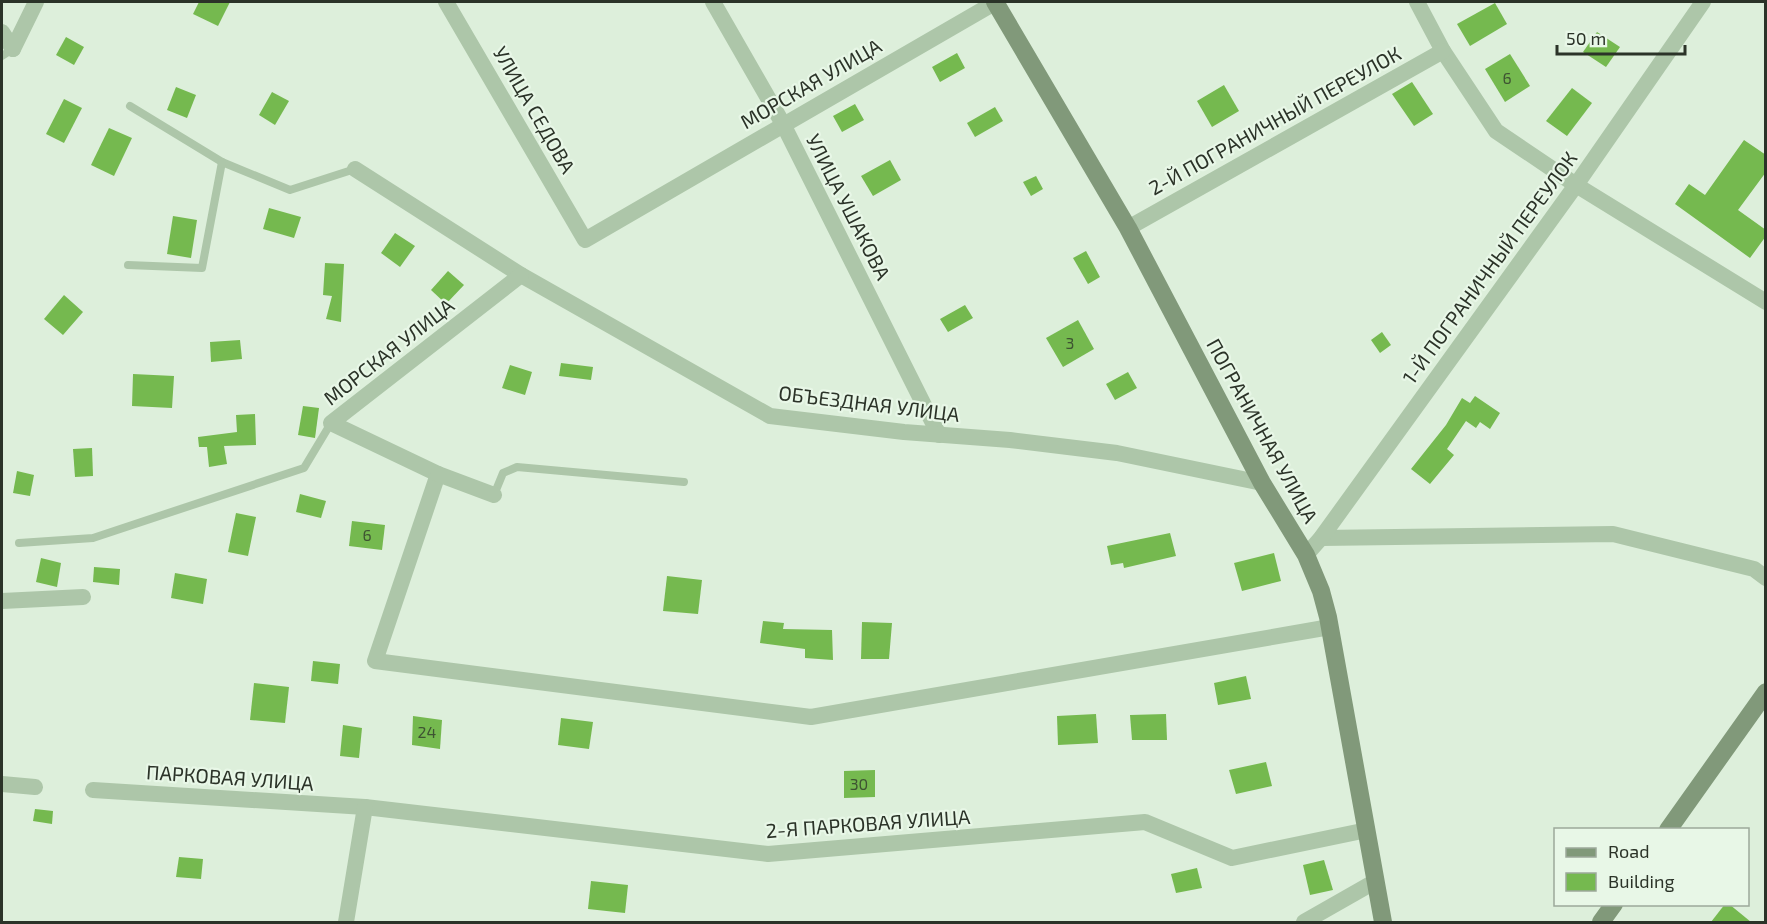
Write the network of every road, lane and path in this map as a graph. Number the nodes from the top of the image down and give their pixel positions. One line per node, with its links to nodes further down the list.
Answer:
1 (36, 2): 9 (street)
2 (446, 2): 16 (street, УЛИЦА СЕДОВА)
3 (713, 2): 11 (street, УЛИЦА УШАКОВА)
4 (996, 2): 11 (street, МОРСКАЯ УЛИЦА); 15 (street, ПОГРАНИЧНАЯ УЛИЦА)
5 (1418, 2): 8 (street)
6 (1703, 2): 14 (street, 1-Й ПОГРАНИЧНЫЙ ПЕРЕУЛОК)
7 (2, 32): 9 (street)
8 (1443, 51): 14 (street); 15 (street, 2-Й ПОГРАНИЧНЫЙ ПЕРЕУЛОК)
9 (7, 52)
10 (130, 106): 12 (lane)
11 (783, 124): 16 (street, МОРСКАЯ УЛИЦА); 21 (street, УЛИЦА УШАКОВА)
12 (222, 162): 13 (lane); 17 (lane)
13 (355, 169): 18 (street, ОБЪЕЗДНАЯ УЛИЦА)
14 (1576, 185): 19 (street); 26 (street, 1-Й ПОГРАНИЧНЫЙ ПЕРЕУЛОК)
15 (1128, 228): 24 (street, ПОГРАНИЧНАЯ УЛИЦА)
16 (585, 240)
17 (128, 265)
18 (521, 275): 20 (street, МОРСКАЯ УЛИЦА); 21 (street, ОБЪЕЗДНАЯ УЛИЦА)
19 (1766, 302)
20 (332, 423): 22 (street, МОРСКАЯ УЛИЦА); 27 (lane)
21 (939, 435): 24 (street, ОБЪЕЗДНАЯ УЛИЦА)
22 (438, 474): 25 (street, МОРСКАЯ УЛИЦА); 32 (street)
23 (684, 482): 25 (lane)
24 (1262, 483): 28 (street, ПОГРАНИЧНАЯ УЛИЦА)
25 (494, 495)
26 (1321, 538): 28 (street, 1-Й ПОГРАНИЧНЫЙ ПЕРЕУЛОК); 29 (street)
27 (20, 543)
28 (1306, 555): 32 (street, ПОГРАНИЧНАЯ УЛИЦА)
29 (1766, 578)
30 (83, 597): 31 (street)
31 (2, 601)
32 (1330, 627): 39 (street, ПОГРАНИЧНАЯ УЛИЦА)
33 (1766, 692): 38 (street)
34 (2, 784): 35 (street)
35 (35, 786)
36 (93, 790): 37 (street, ПАРКОВАЯ УЛИЦА)
37 (365, 807): 39 (street, 2-Я ПАРКОВАЯ УЛИЦА); 42 (street)
38 (1669, 828)
39 (1367, 830): 40 (street, ПОГРАНИЧНАЯ УЛИЦА)
40 (1376, 881): 43 (street); 44 (street, ПОГРАНИЧНАЯ УЛИЦА)
41 (1613, 906): 45 (street)
42 (346, 922)
43 (1304, 922)
44 (1383, 922)
45 (1601, 922)

